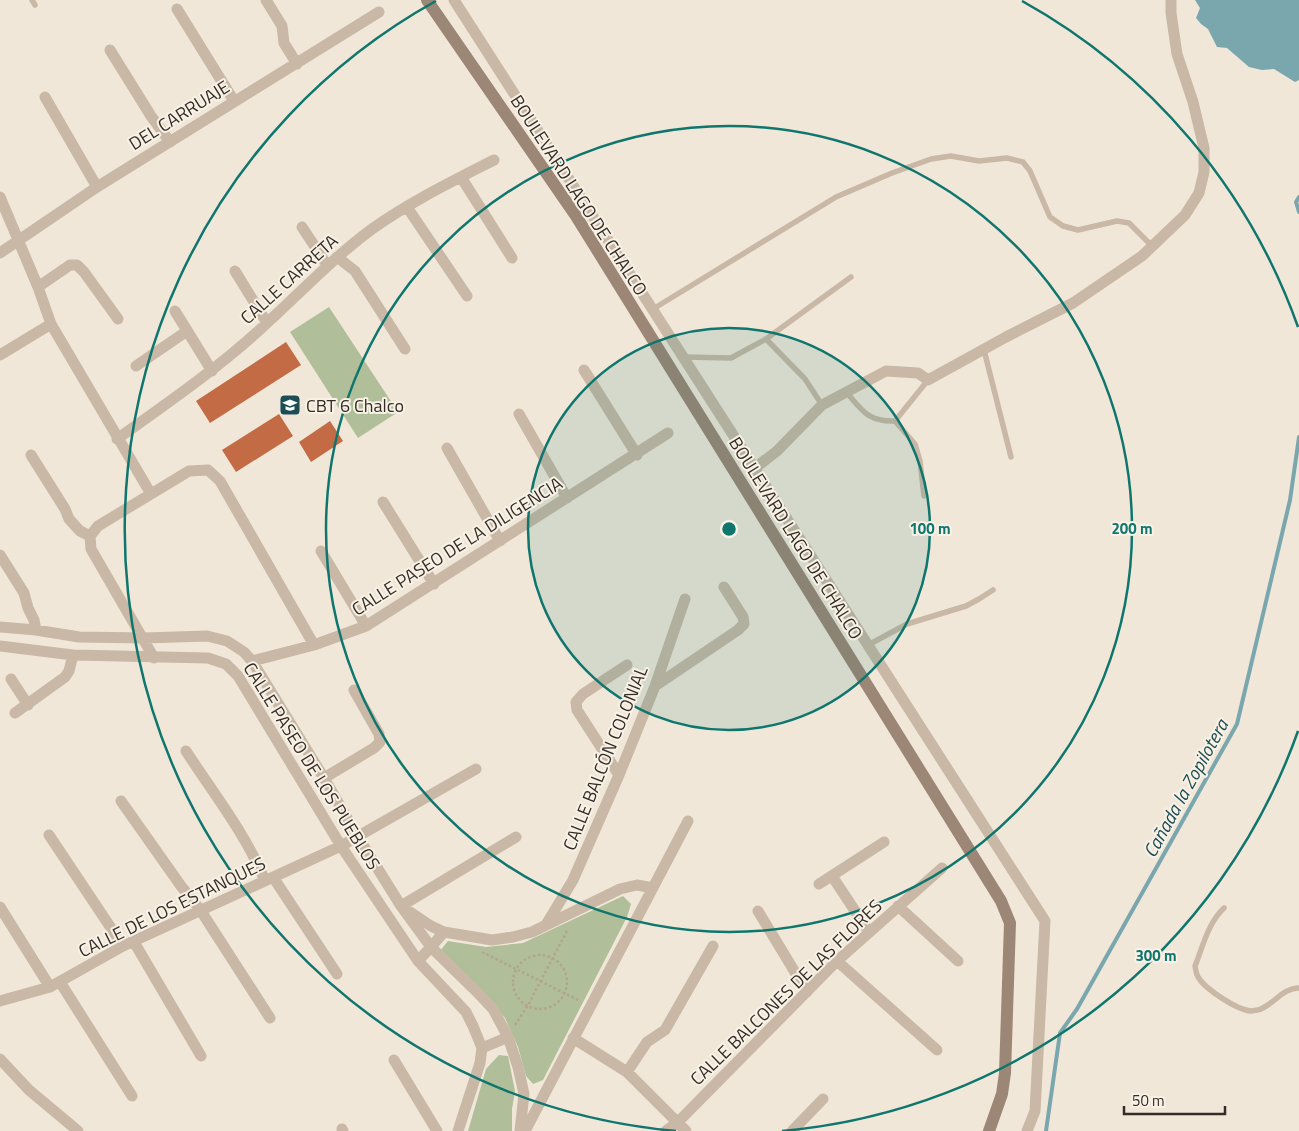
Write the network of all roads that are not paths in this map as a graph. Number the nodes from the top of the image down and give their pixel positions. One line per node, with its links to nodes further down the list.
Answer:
1 (266, 0): 8 (street)
2 (427, 0): 139 (main road, BOULEVARD LAGO DE CHALCO)
3 (454, 0): 28 (street)
4 (1171, 0): 19 (street)
5 (177, 9): 10 (street)
6 (379, 12): 8 (street, DEL CARRUAJE)
7 (110, 50): 11 (street)
8 (297, 64): 10 (street, DEL CARRUAJE)
9 (45, 97): 14 (street)
10 (234, 101): 11 (street, DEL CARRUAJE)
11 (170, 142): 14 (street, DEL CARRUAJE)
12 (494, 160): 13 (street, CALLE CARRETA)
13 (461, 177): 16 (street, CALLE CARRETA); 22 (street)
14 (96, 187): 18 (street, DEL CARRUAJE)
15 (0, 197): 18 (street)
16 (408, 207): 21 (street, CALLE CARRETA); 27 (street)
17 (302, 227): 23 (street)
18 (18, 240): 20 (street, DEL CARRUAJE); 26 (street)
19 (1152, 246): 28 (lane); 36 (street)
20 (0, 253)
21 (337, 257): 23 (street, CALLE CARRETA); 35 (street)
22 (512, 258)
23 (327, 265): 31 (street, CALLE CARRETA)
24 (235, 271): 31 (street)
25 (851, 277): 34 (lane)
26 (38, 287): 30 (street); 32 (street)
27 (466, 296)
28 (653, 309): 38 (street)
29 (174, 311): 33 (street)
30 (118, 318)
31 (267, 323): 41 (street, CALLE CARRETA)
32 (51, 324): 37 (street); 48 (street)
33 (187, 331): 39 (street); 41 (street)
34 (766, 339): 38 (lane); 44 (lane)
35 (405, 349)
36 (984, 350): 42 (street); 52 (lane)
37 (0, 355)
38 (684, 357): 53 (street)
39 (136, 366)
40 (584, 370): 51 (street)
41 (212, 371): 48 (street, CALLE CARRETA)
42 (928, 380): 43 (street); 46 (lane)
43 (847, 393): 44 (street); 46 (lane)
44 (822, 405): 53 (street)
45 (519, 414): 56 (street)
46 (895, 421): 55 (lane)
47 (668, 434): 51 (street, CALLE PASEO DE LA DILIGENCIA)
48 (117, 439): 54 (street)
49 (446, 448): 59 (street)
50 (31, 455): 58 (street)
51 (637, 455): 56 (street, CALLE PASEO DE LA DILIGENCIA)
52 (1010, 457)
53 (755, 468): 71 (street)
54 (151, 494): 58 (street); 70 (street)
55 (924, 496)
56 (567, 498): 59 (street, CALLE PASEO DE LA DILIGENCIA)
57 (384, 502): 62 (street)
58 (90, 536): 69 (street)
59 (500, 541): 62 (street, CALLE PASEO DE LA DILIGENCIA)
60 (321, 551): 66 (street)
61 (0, 555): 68 (street)
62 (434, 584): 66 (street, CALLE PASEO DE LA DILIGENCIA)
63 (724, 588): 78 (street)
64 (993, 590): 71 (lane)
65 (685, 599): 78 (street, CALLE BALCÓN COLONIAL)
66 (366, 626): 70 (street, CALLE PASEO DE LA DILIGENCIA)
67 (0, 627): 68 (street, CALLE PASEO DE LOS PUEBLOS)
68 (36, 630): 69 (street, CALLE PASEO DE LOS PUEBLOS)
69 (144, 638): 74 (street); 75 (street, CALLE PASEO DE LOS PUEBLOS)
70 (314, 645): 75 (street, CALLE PASEO DE LA DILIGENCIA)
71 (868, 645): 140 (street)
72 (0, 646): 73 (street, CALLE PASEO DE LOS PUEBLOS)
73 (73, 655): 74 (street, CALLE PASEO DE LOS PUEBLOS); 80 (street)
74 (154, 658): 92 (street, CALLE PASEO DE LOS PUEBLOS)
75 (252, 661): 85 (street, CALLE PASEO DE LOS PUEBLOS)
76 (626, 665): 84 (street)
77 (11, 679): 80 (street)
78 (655, 686): 84 (street, CALLE BALCÓN COLONIAL)
79 (354, 690): 85 (street)
80 (28, 705): 81 (street)
81 (15, 713)
82 (186, 751): 95 (street)
83 (476, 769): 89 (street, CALLE DE LOS ESTANQUES)
84 (619, 775): 104 (street, CALLE BALCÓN COLONIAL)
85 (324, 778): 89 (street, CALLE PASEO DE LOS PUEBLOS)
86 (122, 801): 102 (street)
87 (688, 821): 97 (street)
88 (48, 835): 107 (street)
89 (358, 837): 92 (street, CALLE DE LOS ESTANQUES); 98 (street, CALLE PASEO DE LOS PUEBLOS)
90 (516, 837): 98 (street)
91 (884, 842): 94 (street)
92 (341, 846): 95 (street, CALLE DE LOS ESTANQUES); 110 (street, CALLE PASEO DE LOS PUEBLOS)
93 (942, 868): 99 (street, CALLE BALCONES DE LAS FLORES)
94 (832, 876): 96 (street); 106 (street)
95 (269, 879): 102 (street, CALLE DE LOS ESTANQUES); 113 (street)
96 (819, 884)
97 (653, 888): 104 (street); 120 (street)
98 (401, 906): 105 (street); 109 (street, CALLE PASEO DE LOS PUEBLOS)
99 (898, 906): 106 (street, CALLE BALCONES DE LAS FLORES); 112 (street)
100 (0, 907): 114 (street)
101 (1224, 908): 115 (lane)
102 (201, 911): 107 (street, CALLE DE LOS ESTANQUES); 118 (street)
103 (758, 911): 116 (street)
104 (546, 924): 105 (street)
105 (444, 932): 109 (street)
106 (869, 932): 111 (street, CALLE BALCONES DE LAS FLORES)
107 (128, 944): 114 (street, CALLE DE LOS ESTANQUES); 123 (street)
108 (712, 946): 126 (street)
109 (432, 947): 110 (street); 119 (street, CALLE PASEO DE LOS PUEBLOS)
110 (418, 961): 121 (street, CALLE PASEO DE LOS PUEBLOS)
111 (837, 961): 116 (street, CALLE BALCONES DE LAS FLORES); 122 (street)
112 (958, 961)
113 (337, 974)
114 (56, 984): 117 (street, CALLE DE LOS ESTANQUES); 127 (street)
115 (1299, 988)
116 (807, 992): 129 (street, CALLE BALCONES DE LAS FLORES)
117 (0, 1001)
118 (270, 1018)
119 (508, 1037): 121 (street); 134 (street, CALLE PASEO DE LOS PUEBLOS)
120 (573, 1038): 126 (street); 135 (street)
121 (482, 1048): 133 (street)
122 (937, 1050)
123 (201, 1056)
124 (0, 1059): 130 (street)
125 (394, 1060): 132 (street)
126 (627, 1072): 129 (street)
127 (132, 1096)
128 (823, 1099): 138 (street)
129 (678, 1122): 136 (street, CALLE BALCONES DE LAS FLORES); 137 (street)
130 (63, 1127): 131 (street)
131 (78, 1131)
132 (437, 1131)
133 (458, 1131)
134 (520, 1131)
135 (525, 1131)
136 (666, 1131)
137 (686, 1131)
138 (792, 1131)
139 (989, 1131)
140 (1027, 1131)

